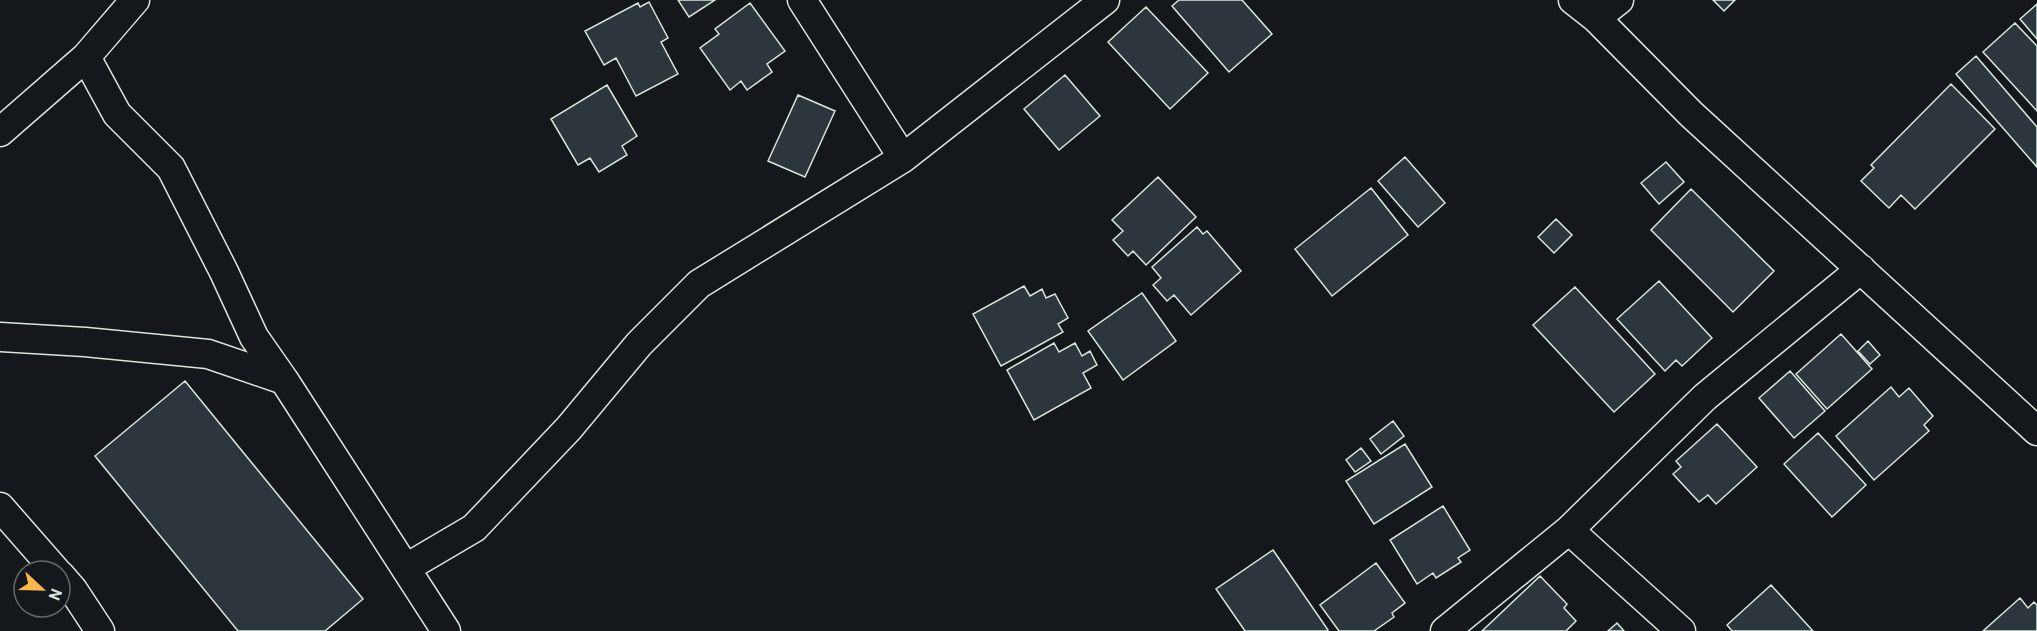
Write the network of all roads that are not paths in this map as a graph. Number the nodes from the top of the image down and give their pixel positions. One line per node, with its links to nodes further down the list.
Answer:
1 (135, 0): 7 (street)
2 (802, 0): 9 (street)
3 (1105, 0): 9 (street)
4 (1573, 0): 6 (street)
5 (1619, 0): 6 (street)
6 (1596, 18): 10 (street)
7 (86, 57): 8 (street); 12 (street)
8 (0, 132)
9 (903, 158): 17 (street)
10 (1861, 269): 13 (street); 15 (street)
11 (0, 337): 12 (street)
12 (284, 380): 17 (street)
13 (2037, 431)
14 (0, 507): 16 (street)
15 (1569, 530): 21 (street); 22 (street)
16 (46, 559)
17 (406, 568): 20 (street)
18 (72, 589): 19 (street)
19 (100, 631)
20 (446, 631)
21 (1445, 631)
22 (1681, 631)

